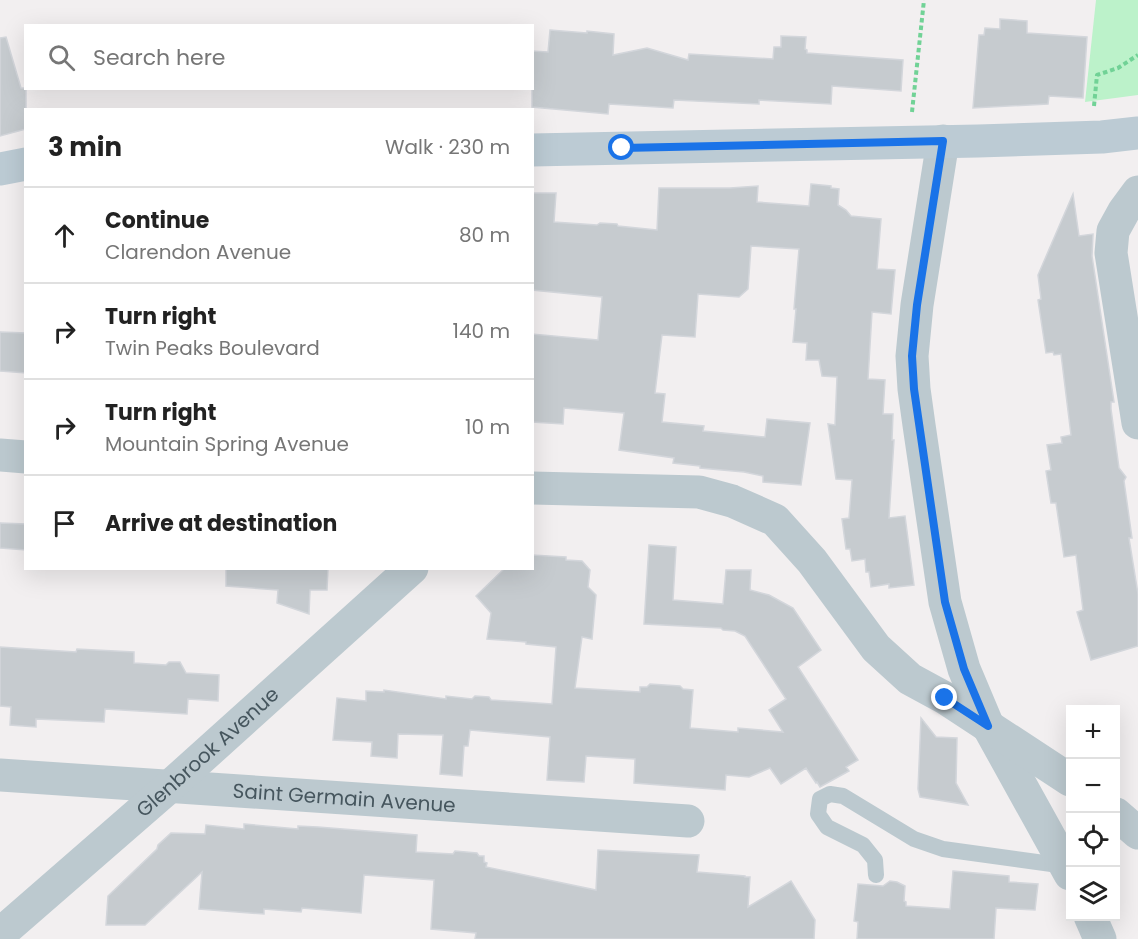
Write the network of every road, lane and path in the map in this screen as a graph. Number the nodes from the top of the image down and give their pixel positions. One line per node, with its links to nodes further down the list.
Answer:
1 (924, 0): 4 (path)
2 (1138, 55): 3 (path)
3 (1094, 106)
4 (912, 116)
5 (1138, 133): 6 (main road)
6 (943, 141): 7 (main road); 16 (street)
7 (534, 150)
8 (24, 164): 9 (main road)
9 (0, 169)
10 (1138, 192): 11 (street)
11 (1138, 423)
12 (0, 455): 13 (street)
13 (24, 457)
14 (534, 489): 16 (street)
15 (410, 570): 19 (street, Glenbrook Avenue)
16 (988, 726): 18 (street); 23 (street)
17 (0, 774): 19 (street, Saint Germain Avenue)
18 (1066, 777)
19 (169, 787): 21 (street, Saint Germain Avenue); 27 (street, Glenbrook Avenue)
20 (1120, 818): 22 (street)
21 (688, 821)
22 (1138, 834)
23 (1067, 867)
24 (1066, 870): 25 (lane)
25 (876, 875)
26 (1092, 921): 28 (street)
27 (3, 928)
28 (1100, 939)

